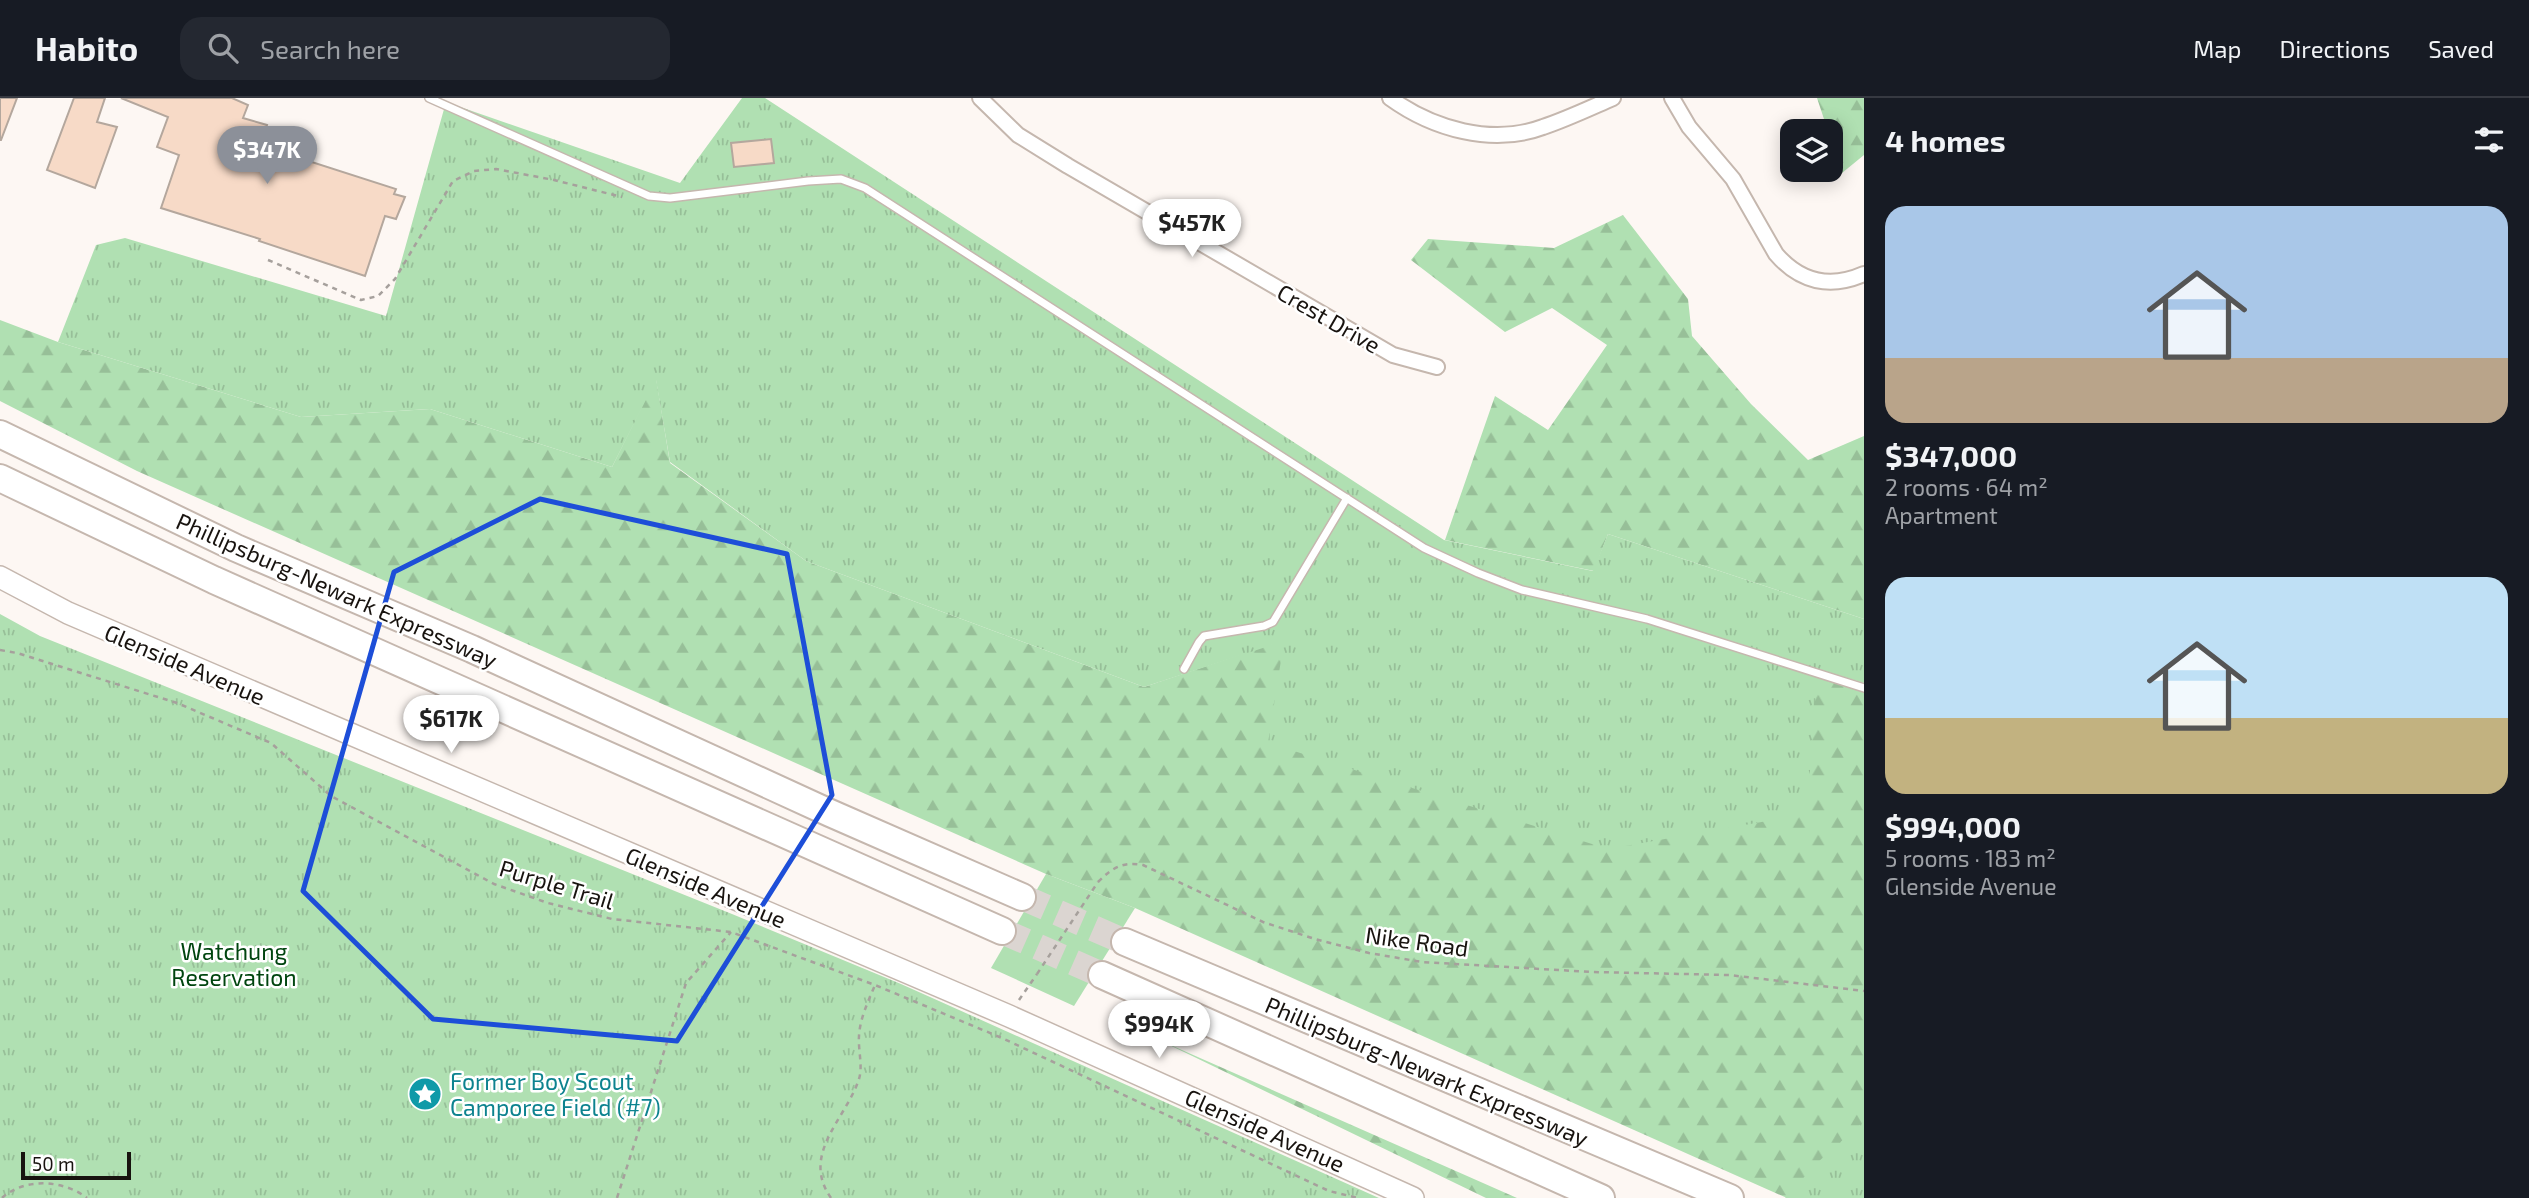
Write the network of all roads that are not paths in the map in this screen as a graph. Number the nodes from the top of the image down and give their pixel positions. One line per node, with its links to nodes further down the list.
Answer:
1 (429, 98): 10 (lane)
2 (980, 98): 7 (street, Crest Drive)
3 (1391, 98): 4 (street)
4 (1613, 98)
5 (1672, 98): 6 (street)
6 (1864, 274)
7 (1437, 367)
8 (0, 434): 14 (highway, Phillipsburg-Newark Expressway)
9 (0, 478): 15 (highway, Phillipsburg-Newark Expressway)
10 (1347, 498): 12 (lane); 13 (lane)
11 (0, 577): 18 (main road, Glenside Avenue)
12 (1184, 669)
13 (1864, 688)
14 (1021, 897)
15 (1002, 930)
16 (1125, 942): 20 (highway, Phillipsburg-Newark Expressway)
17 (1102, 975): 19 (highway, Phillipsburg-Newark Expressway)
18 (1413, 1198)
19 (1601, 1198)
20 (1730, 1198)

